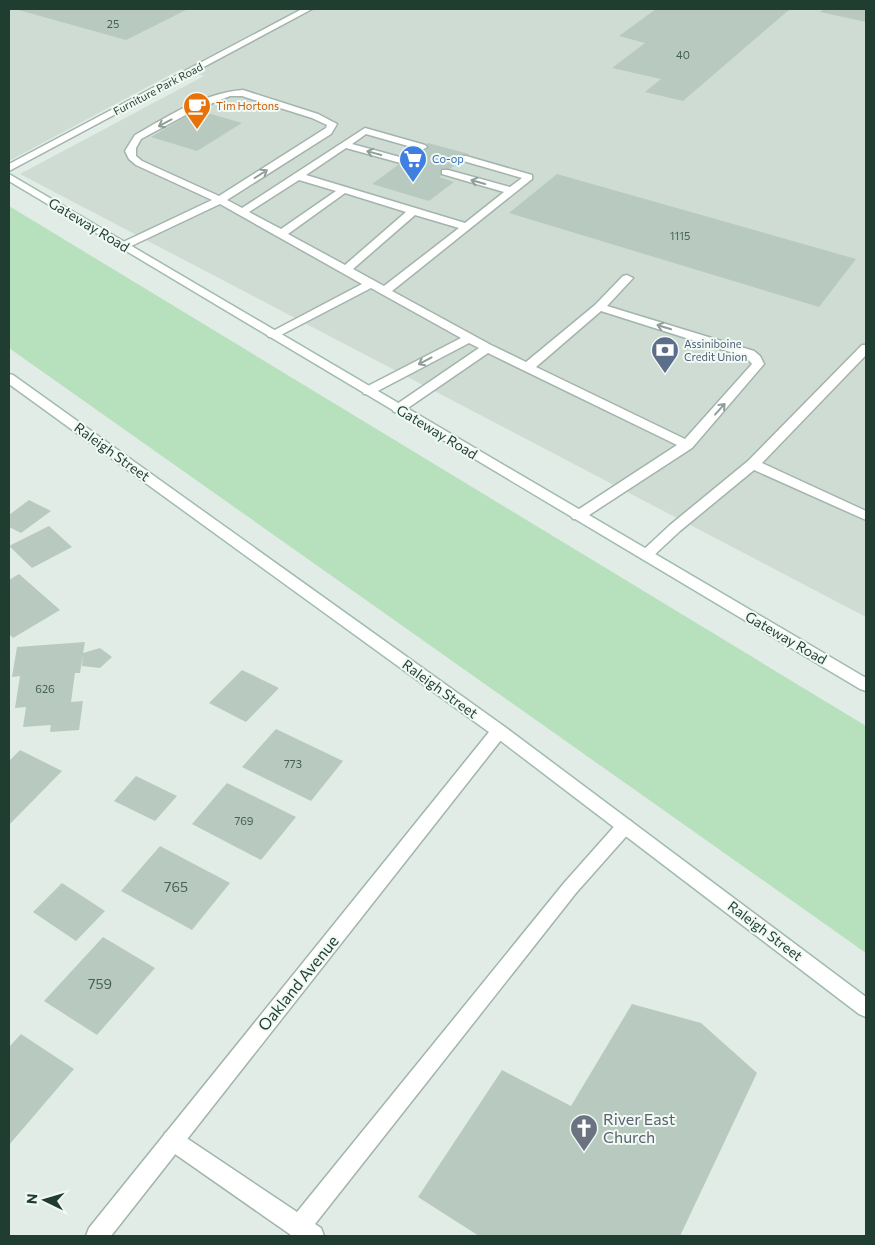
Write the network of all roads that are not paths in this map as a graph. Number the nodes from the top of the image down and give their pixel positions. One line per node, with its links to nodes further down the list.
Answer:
1 (308, 9): 6 (street, Furniture Park Road)
2 (344, 145): 3 (street); 5 (street, one-way to 2); 8 (street)
3 (422, 147)
4 (463, 158): 11 (street)
5 (404, 161)
6 (9, 168)
7 (444, 172): 11 (street, one-way to 7)
8 (298, 176): 10 (street); 14 (street)
9 (9, 178): 17 (street, Gateway Road)
10 (343, 190): 13 (street); 16 (street)
11 (512, 191): 15 (street)
12 (220, 200): 12 (street, one-way to 12); 14 (street); 17 (street)
13 (413, 211): 15 (street); 18 (street)
14 (242, 212): 16 (street)
15 (467, 227): 21 (street)
16 (281, 234): 18 (street)
17 (123, 246): 23 (street, Gateway Road)
18 (345, 270): 20 (street)
19 (626, 278): 22 (street)
20 (370, 284): 21 (street); 23 (street)
21 (384, 292): 24 (street)
22 (599, 307): 27 (street); 31 (street, one-way to 22)
23 (273, 335): 29 (street, Gateway Road)
24 (468, 338): 25 (street); 29 (street, one-way to 29)
25 (486, 348): 27 (street); 30 (street)
26 (866, 348): 32 (street)
27 (527, 368): 31 (street)
28 (9, 378): 37 (street, Raleigh Street)
29 (368, 391): 30 (street, Gateway Road)
30 (398, 409): 33 (street, Gateway Road)
31 (688, 445): 33 (street)
32 (754, 464): 34 (street); 35 (street)
33 (578, 516): 35 (street, Gateway Road)
34 (866, 516)
35 (646, 555): 36 (street, Gateway Road)
36 (866, 685)
37 (499, 731): 38 (street, Raleigh Street); 40 (street, Oakland Avenue)
38 (625, 826): 39 (street, Raleigh Street); 41 (street)
39 (866, 1008)
40 (172, 1140): 41 (street); 42 (street, Oakland Avenue)
41 (306, 1232)
42 (97, 1236)

